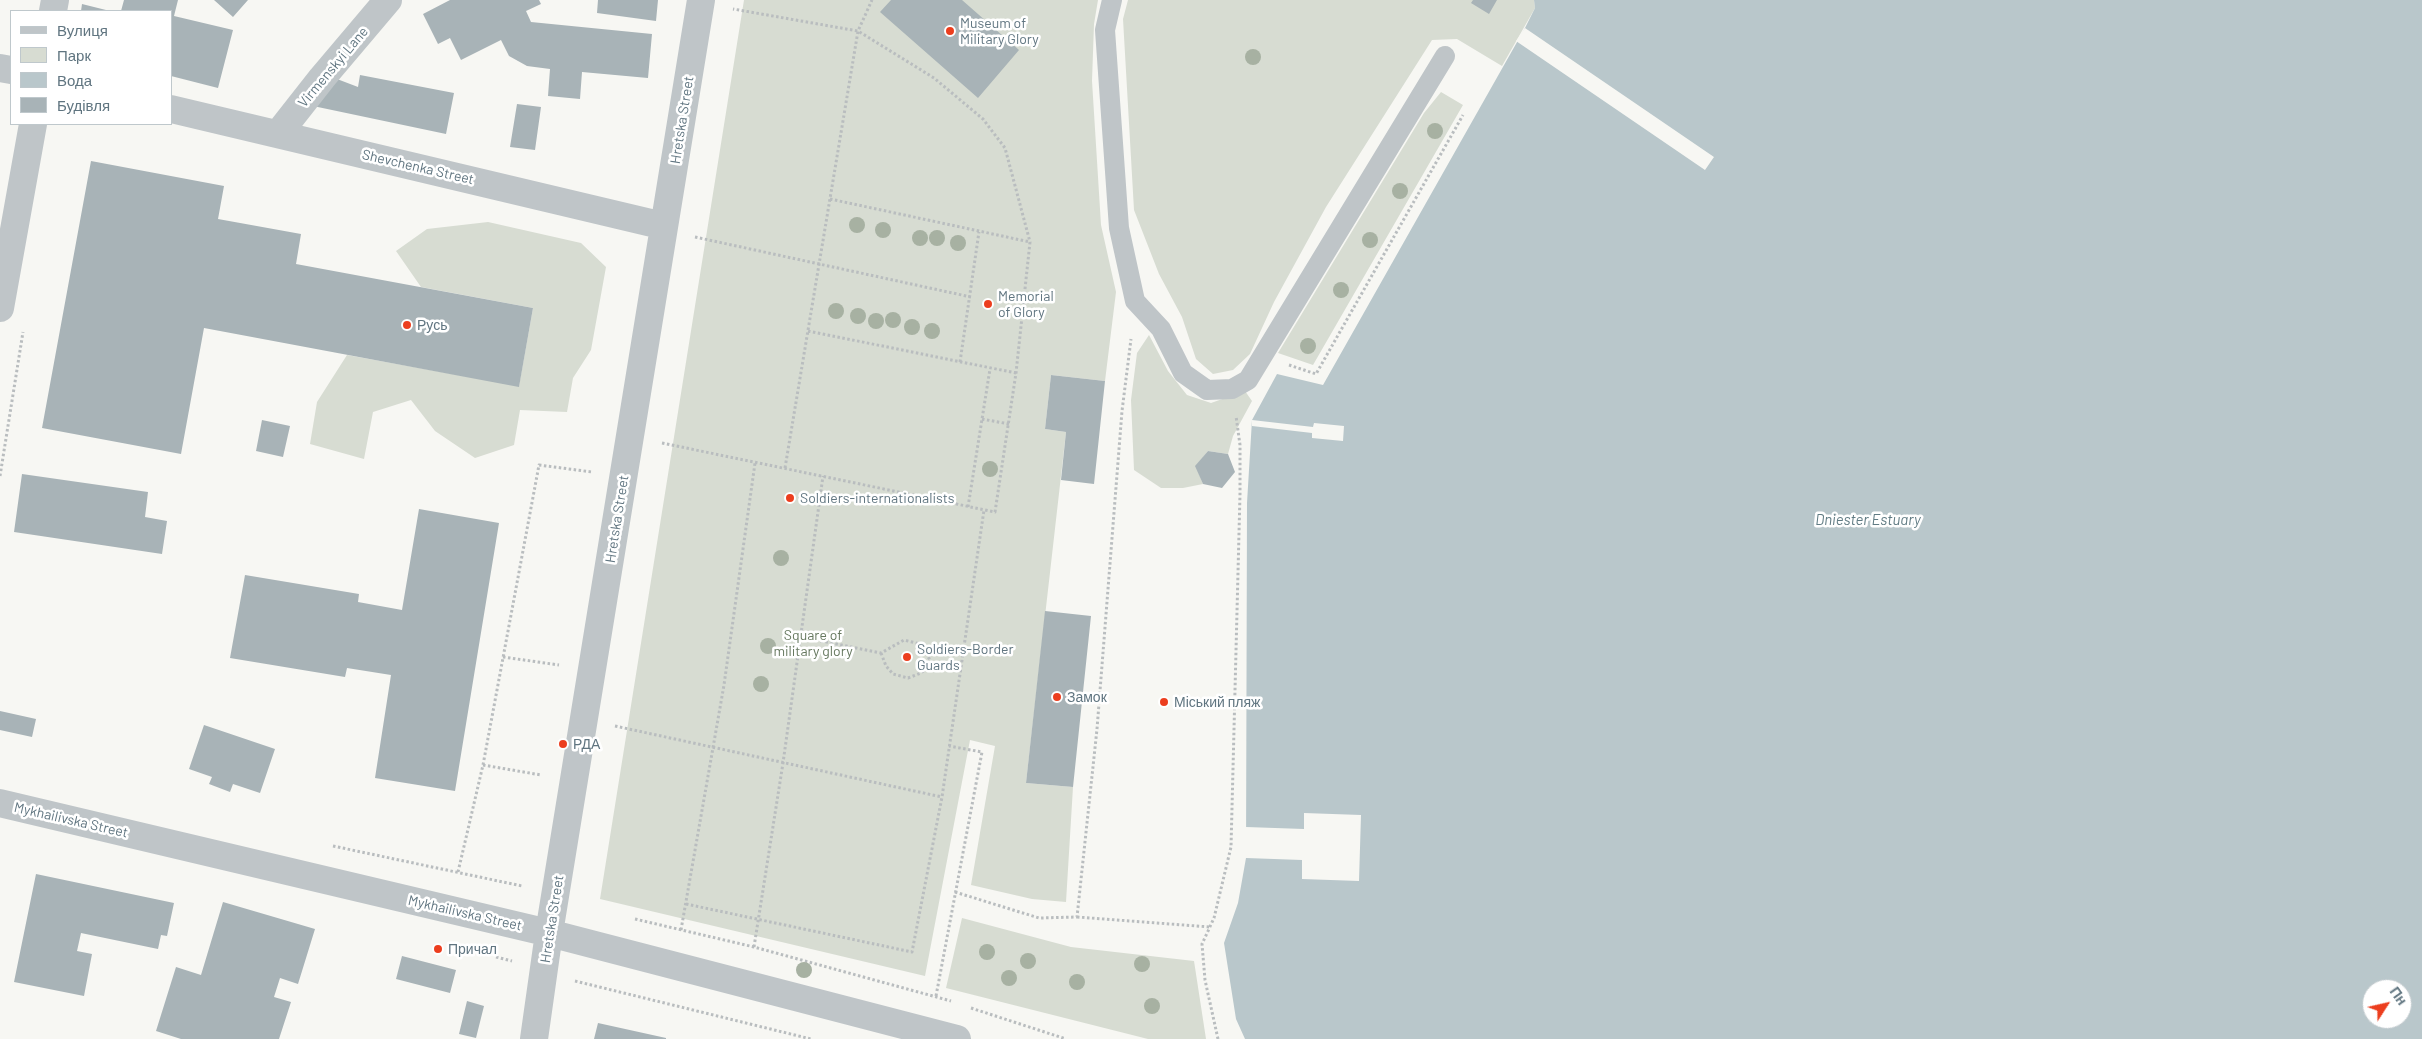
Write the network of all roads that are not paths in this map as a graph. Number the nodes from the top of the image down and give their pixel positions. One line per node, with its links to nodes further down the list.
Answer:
1 (388, 0): 7 (street, Virmenskyi Lane)
2 (1112, 0): 4 (lane)
3 (713, 4): 8 (street, Hretska Street)
4 (1445, 56)
5 (172, 109): 7 (street, Shevchenka Street)
6 (33, 125): 9 (street)
7 (278, 134): 8 (street, Shevchenka Street)
8 (664, 226): 11 (street, Hretska Street)
9 (0, 308)
10 (0, 803): 11 (street, Mykhailivska Street)
11 (549, 933): 12 (street, Hretska Street); 13 (street, Mykhailivska Street)
12 (534, 1039)
13 (957, 1039)

